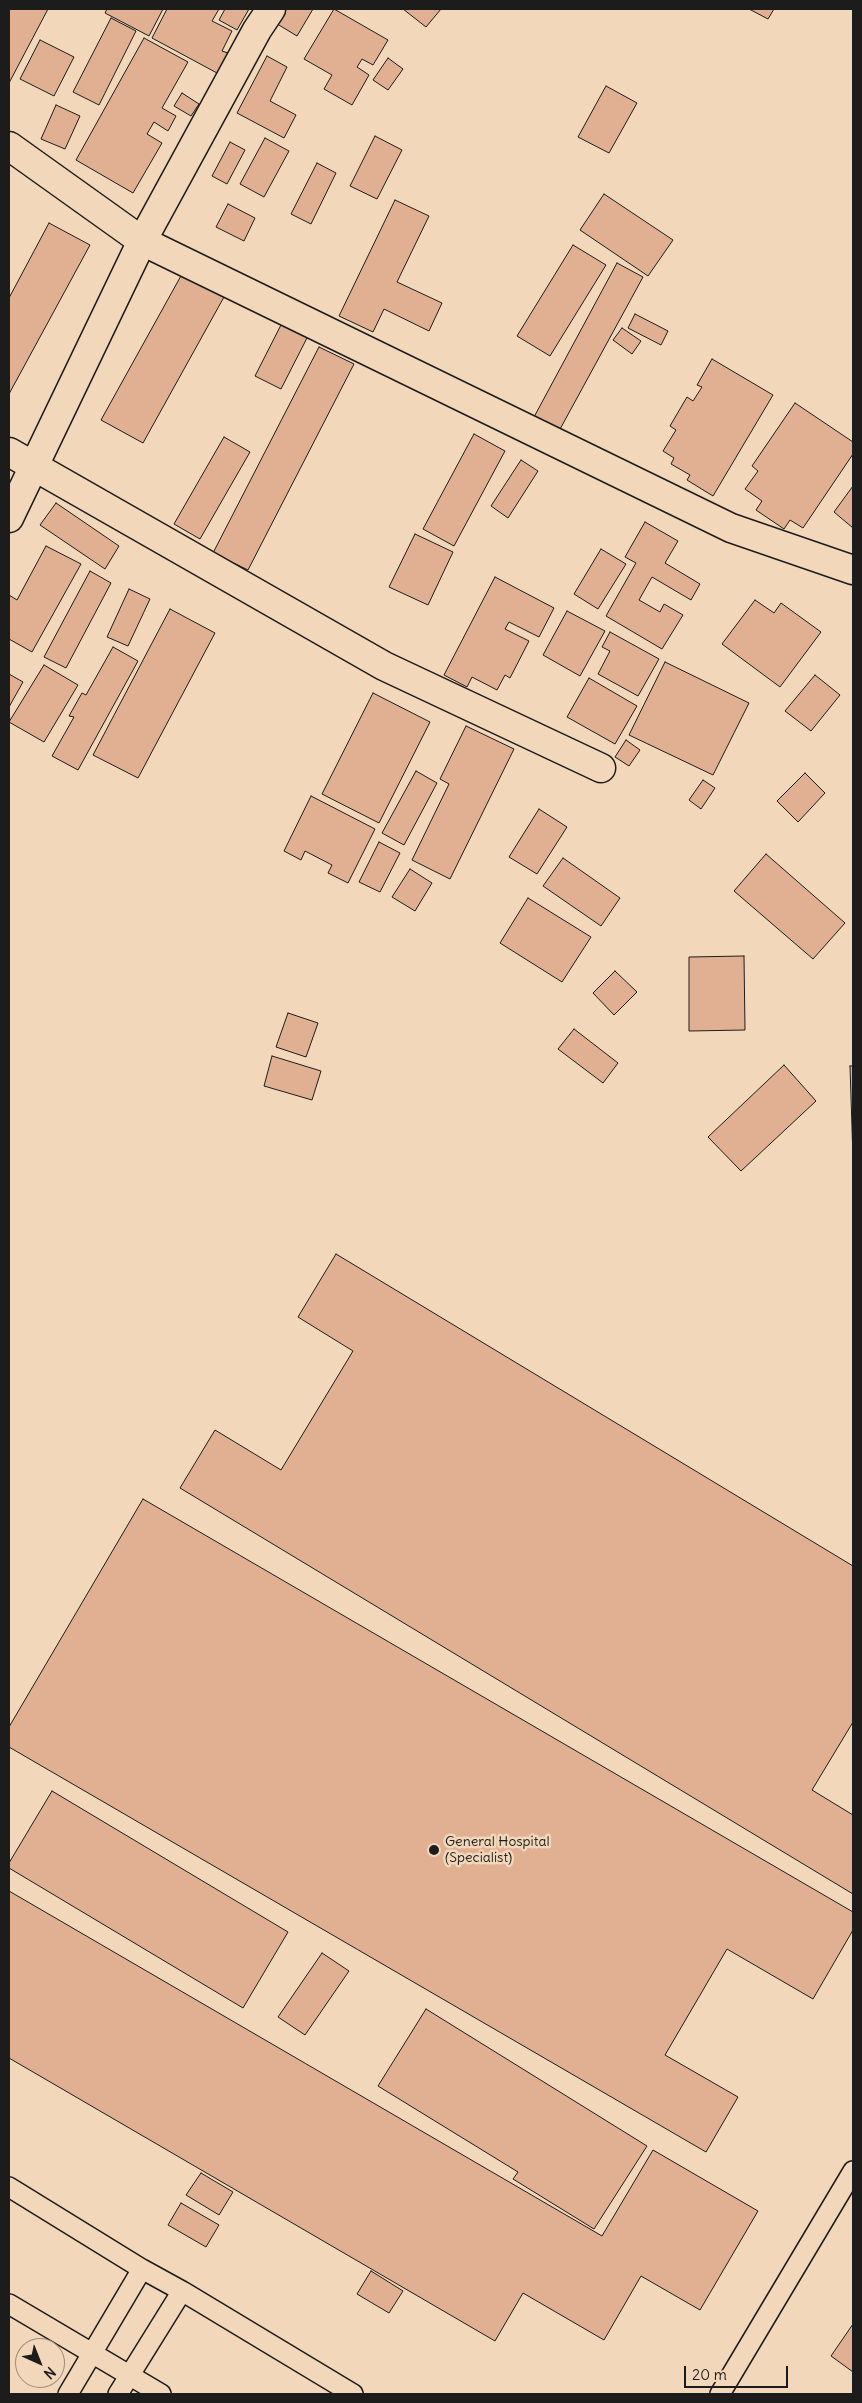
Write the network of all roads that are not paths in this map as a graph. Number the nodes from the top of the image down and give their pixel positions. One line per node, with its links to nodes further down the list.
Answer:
1 (271, 9): 3 (street)
2 (9, 146): 3 (street)
3 (142, 242): 5 (street); 7 (street)
4 (9, 452): 5 (street)
5 (34, 467): 6 (street); 8 (street)
6 (9, 518)
7 (853, 570)
8 (601, 768)
9 (853, 2171): 20 (lane)
10 (9, 2186): 11 (lane)
11 (142, 2269): 12 (lane); 14 (lane)
12 (182, 2291): 15 (lane); 19 (lane)
13 (9, 2304): 14 (lane)
14 (92, 2354): 15 (lane); 16 (lane)
15 (130, 2375): 17 (lane); 18 (lane)
16 (68, 2394)
17 (118, 2394)
18 (161, 2394)
19 (353, 2394)
20 (720, 2394)

